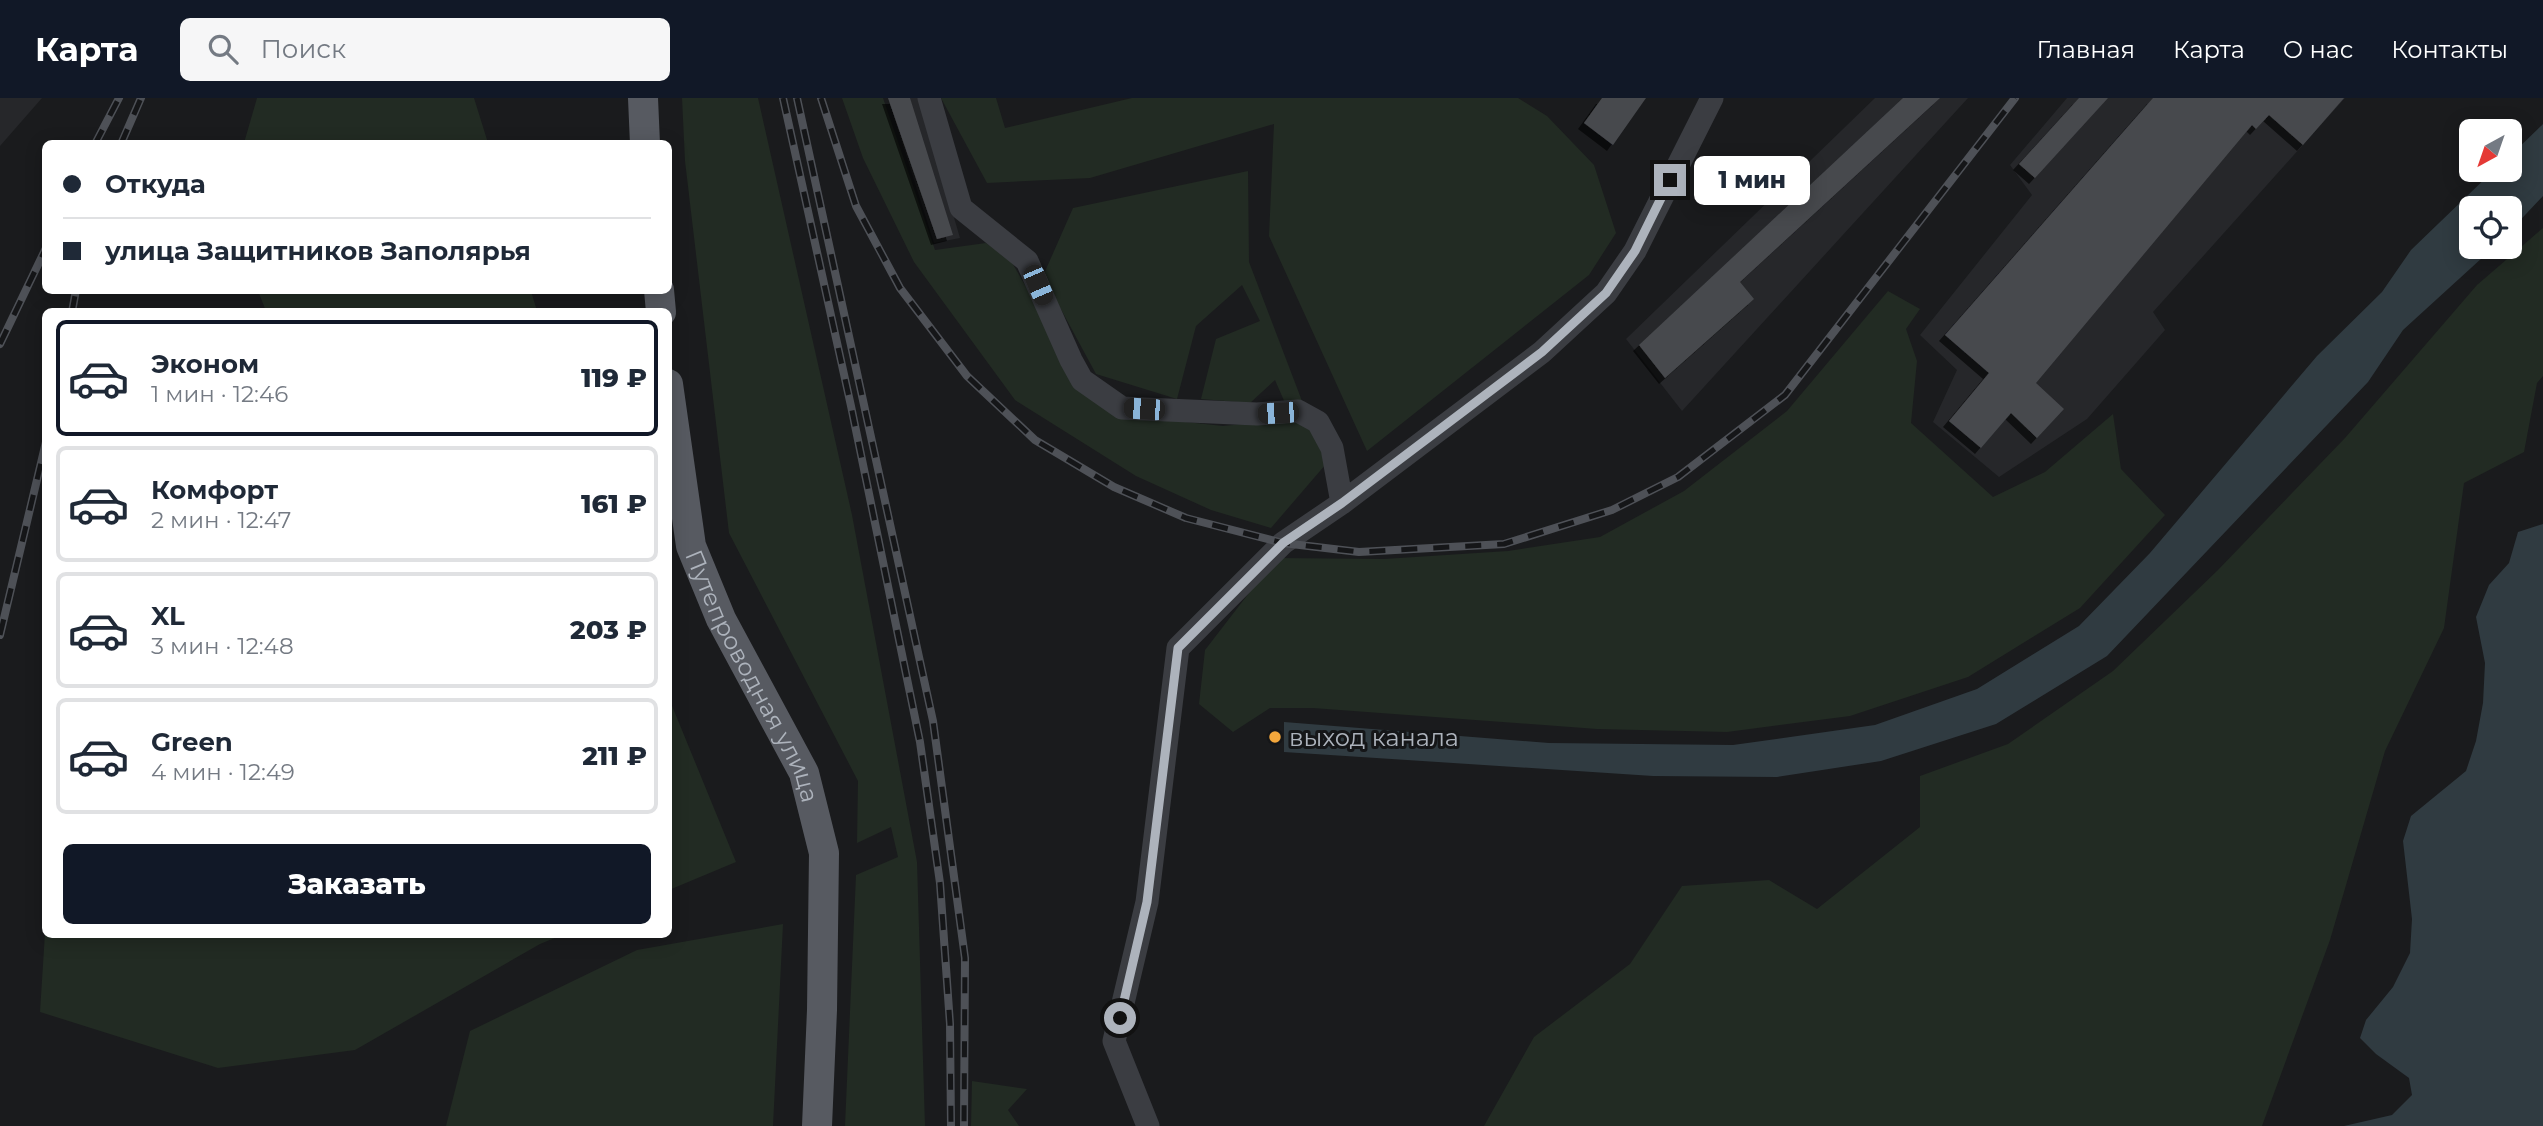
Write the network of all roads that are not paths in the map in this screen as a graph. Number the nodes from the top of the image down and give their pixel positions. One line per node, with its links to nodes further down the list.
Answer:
1 (643, 98): 4 (main road)
2 (929, 98): 6 (street)
3 (1712, 98): 6 (street)
4 (645, 140)
5 (672, 412): 7 (main road, Путепроводная улица)
6 (1342, 503): 8 (street)
7 (817, 1126)
8 (1148, 1126)

